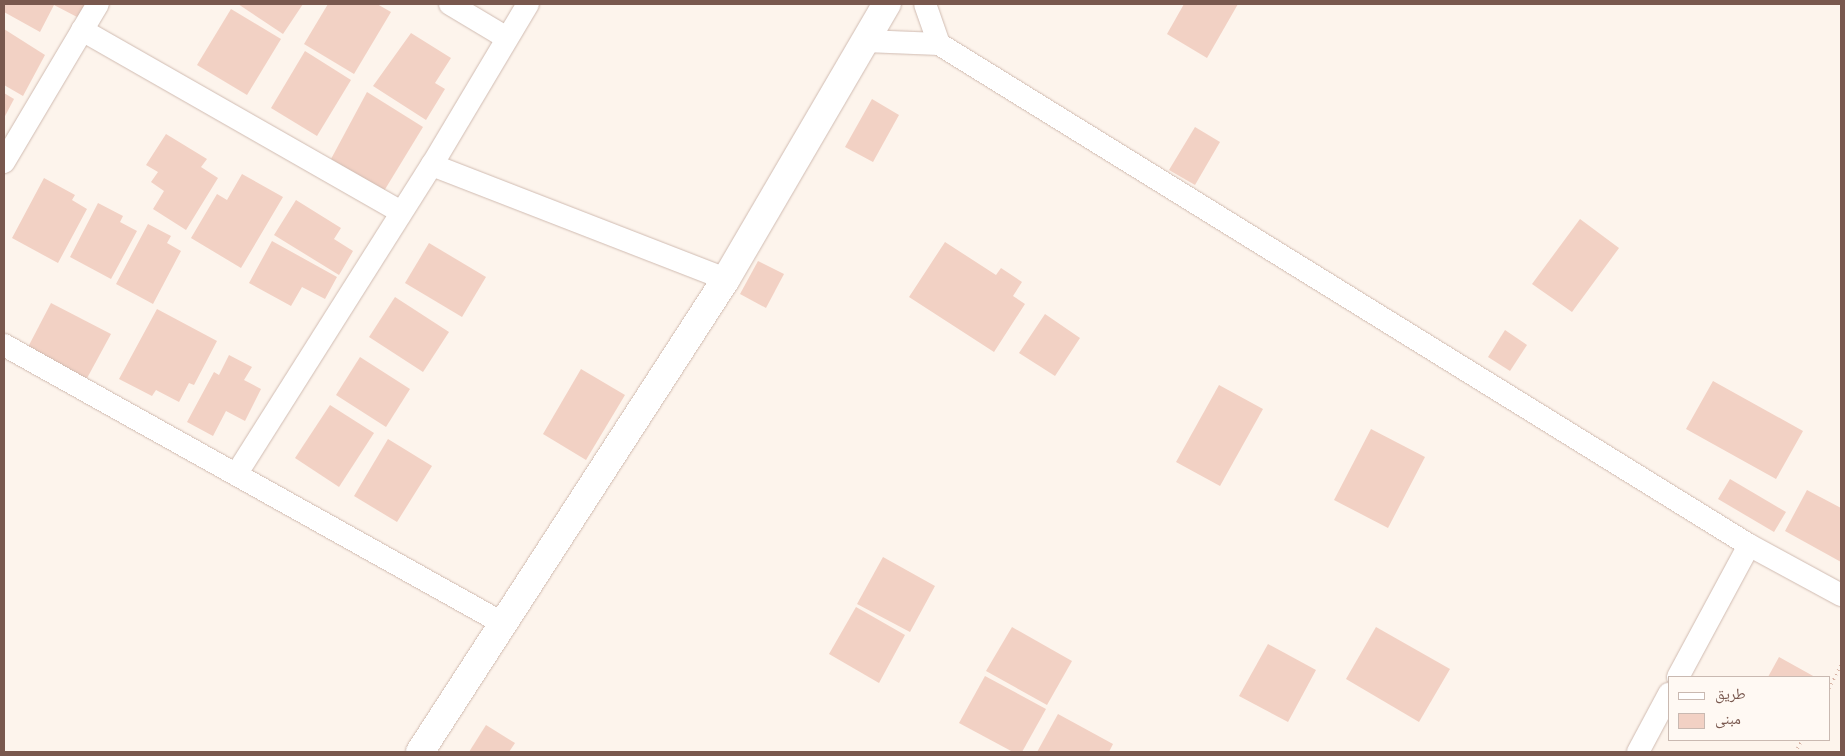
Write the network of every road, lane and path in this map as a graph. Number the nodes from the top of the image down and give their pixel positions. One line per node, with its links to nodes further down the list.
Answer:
1 (98, 4): 6 (street)
2 (450, 4): 7 (street)
3 (528, 4): 7 (street)
4 (925, 4): 9 (street)
5 (879, 6): 8 (main road)
6 (82, 30): 10 (street); 12 (street)
7 (507, 38): 11 (street)
8 (865, 41): 9 (street); 13 (main road)
9 (939, 44): 16 (street)
10 (4, 162)
11 (432, 165): 12 (street); 13 (street)
12 (399, 211): 15 (street)
13 (726, 280): 18 (main road)
14 (4, 345): 15 (street)
15 (237, 473): 18 (street)
16 (1749, 545): 17 (street); 20 (street)
17 (1841, 595)
18 (504, 624): 23 (main road)
19 (1841, 664): 21 (path)
20 (1679, 676)
21 (1830, 686)
22 (1668, 696): 24 (street)
23 (420, 752)
24 (1638, 752)

